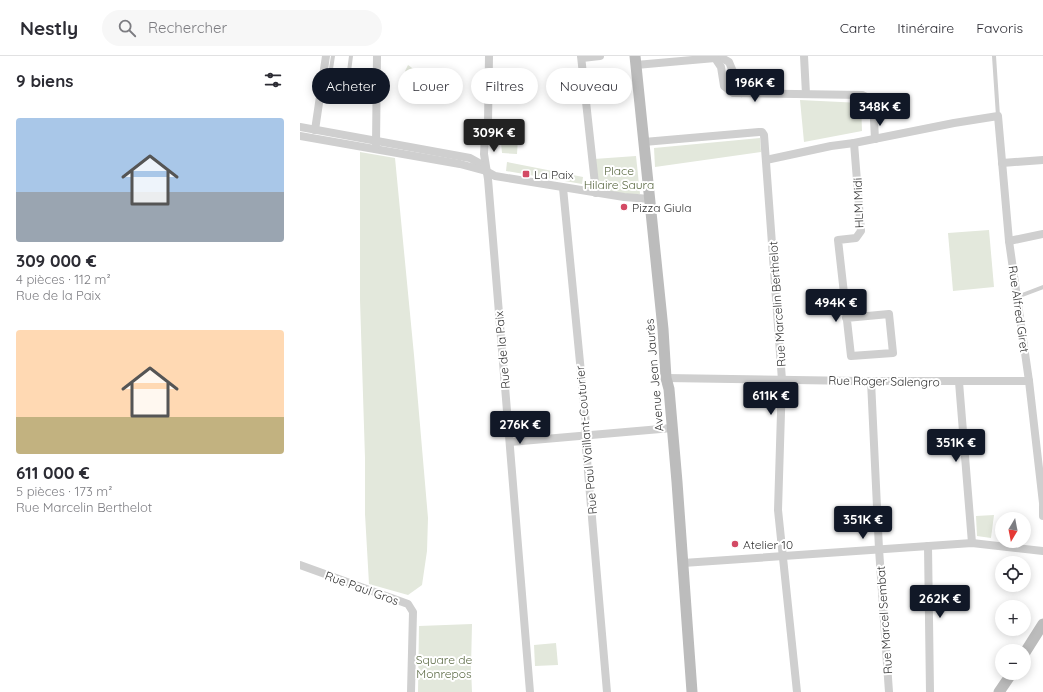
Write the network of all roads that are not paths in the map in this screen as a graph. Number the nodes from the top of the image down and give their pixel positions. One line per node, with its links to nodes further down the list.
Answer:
1 (326, 56): 16 (street)
2 (333, 56): 3 (lane)
3 (352, 56)
4 (377, 56): 21 (street)
5 (489, 56): 25 (street, Rue de la Paix)
6 (600, 56): 9 (street)
7 (804, 56): 13 (street)
8 (994, 56): 14 (lane)
9 (582, 57): 27 (street)
10 (715, 58): 11 (street); 12 (street); 12 (street)
11 (635, 60): 19 (street, Avenue Jean Jaurès)
12 (742, 93): 13 (street)
13 (806, 94): 18 (street)
14 (998, 116): 18 (street); 24 (street, Rue Alfred Giret)
15 (300, 127): 16 (street)
16 (315, 130): 21 (street)
17 (300, 136): 21 (street)
18 (875, 139): 20 (street)
19 (644, 142): 22 (street, Rue Marcelin Berthelot); 28 (street, Avenue Jean Jaurès)
20 (854, 143): 22 (street); 33 (street, HLM Midi)
21 (376, 145): 25 (street)
22 (766, 160): 35 (street, Rue Marcelin Berthelot)
23 (1043, 160): 24 (street)
24 (1002, 163): 30 (street, Rue Alfred Giret)
25 (486, 172): 26 (street); 41 (street, Rue de la Paix)
26 (563, 188): 27 (street); 40 (street, Rue Paul Vaillant-Couturier)
27 (596, 193): 28 (street)
28 (650, 199): 34 (street, Avenue Jean Jaurès)
29 (1043, 234): 30 (street)
30 (1009, 241): 32 (street, Rue Alfred Giret)
31 (1043, 287): 32 (lane)
32 (1017, 297): 37 (street, Rue Alfred Giret)
33 (846, 318): 33 (street, HLM Midi)
34 (666, 378): 35 (street, Rue Roger Salengro); 39 (street, Avenue Jean Jaurès)
35 (782, 380): 36 (street, Rue Roger Salengro); 48 (street, Rue Marcelin Berthelot)
36 (871, 381): 38 (street, Rue Roger Salengro); 46 (street, Rue Marcel Sembat)
37 (1029, 381): 38 (street, Rue Roger Salengro); 42 (street, Rue Alfred Giret)
38 (959, 382): 44 (street)
39 (672, 428): 40 (street); 49 (street, Avenue Jean Jaurès)
40 (585, 436): 41 (street); 56 (street, Rue Paul Vaillant-Couturier)
41 (510, 442): 55 (street, Rue de la Paix)
42 (1043, 504): 43 (street, Rue Alfred Giret)
43 (1043, 516)
44 (972, 543): 45 (street); 47 (street)
45 (928, 546): 46 (street); 60 (street)
46 (879, 549): 48 (street); 59 (street, Rue Marcel Sembat)
47 (1043, 551)
48 (783, 556): 49 (street); 58 (street, Rue Marcelin Berthelot)
49 (683, 563): 57 (street, Avenue Jean Jaurès)
50 (300, 566): 54 (street, Rue Paul Gros)
51 (1043, 624): 52 (street)
52 (1030, 644)
53 (1007, 680): 61 (street)
54 (411, 692)
55 (530, 692)
56 (608, 692)
57 (692, 692)
58 (797, 692)
59 (889, 692)
60 (930, 692)
61 (999, 692)

